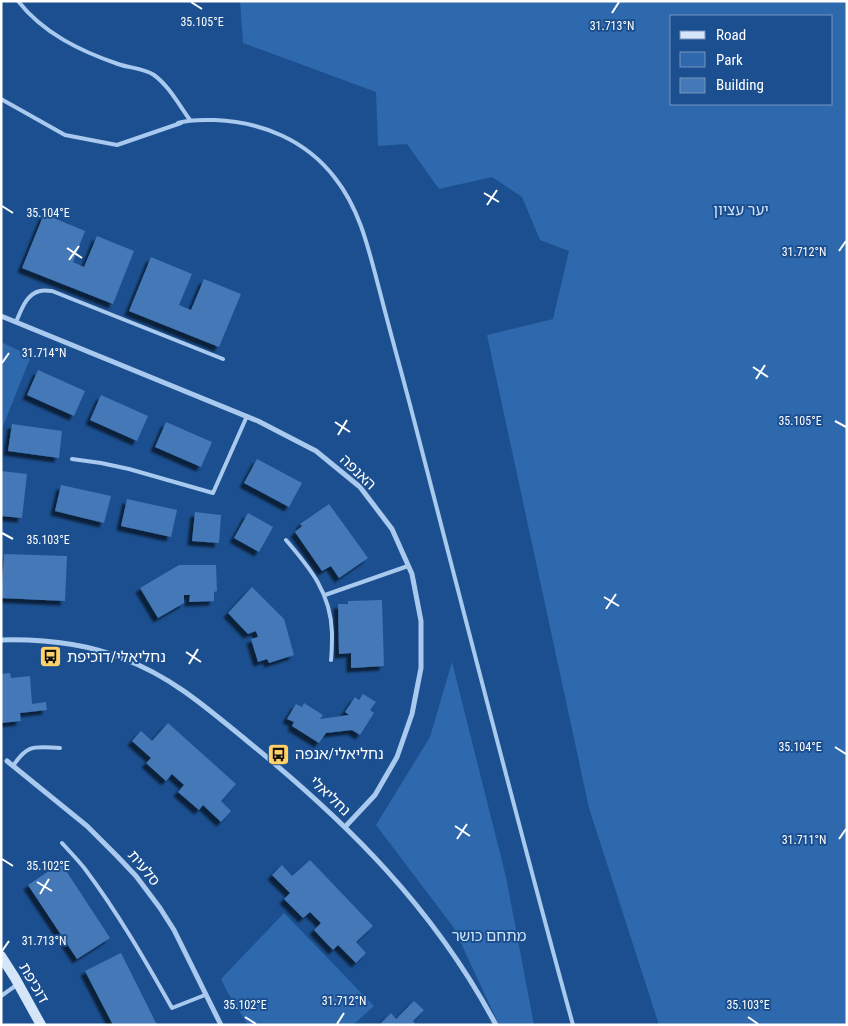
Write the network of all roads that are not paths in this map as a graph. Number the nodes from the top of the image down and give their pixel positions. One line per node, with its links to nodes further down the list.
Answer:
1 (18, 1): 3 (lane)
2 (1, 99): 3 (lane)
3 (190, 120): 4 (lane); 27 (lane)
4 (178, 124)
5 (1, 316): 6 (street, האנפה)
6 (16, 322): 7 (lane); 8 (street, האנפה)
7 (223, 359)
8 (247, 416): 9 (lane); 11 (street, האנפה)
9 (72, 459)
10 (286, 540): 12 (lane)
11 (408, 566): 12 (lane); 18 (street, האנפה)
12 (325, 595): 14 (lane)
13 (1, 640): 18 (street, נחליאלי)
14 (331, 660)
15 (60, 748): 17 (lane)
16 (7, 761): 17 (street, סלעית)
17 (13, 766): 22 (street, סלעית)
18 (345, 826): 26 (street, נחליאלי)
19 (62, 843): 22 (lane)
20 (1, 956): 21 (street, דוכיפת)
21 (18, 984): 23 (lane); 24 (street, דוכיפת)
22 (205, 995): 25 (street, סלעית)
23 (1, 996)
24 (41, 1025)
25 (221, 1025)
26 (496, 1025)
27 (573, 1025)

